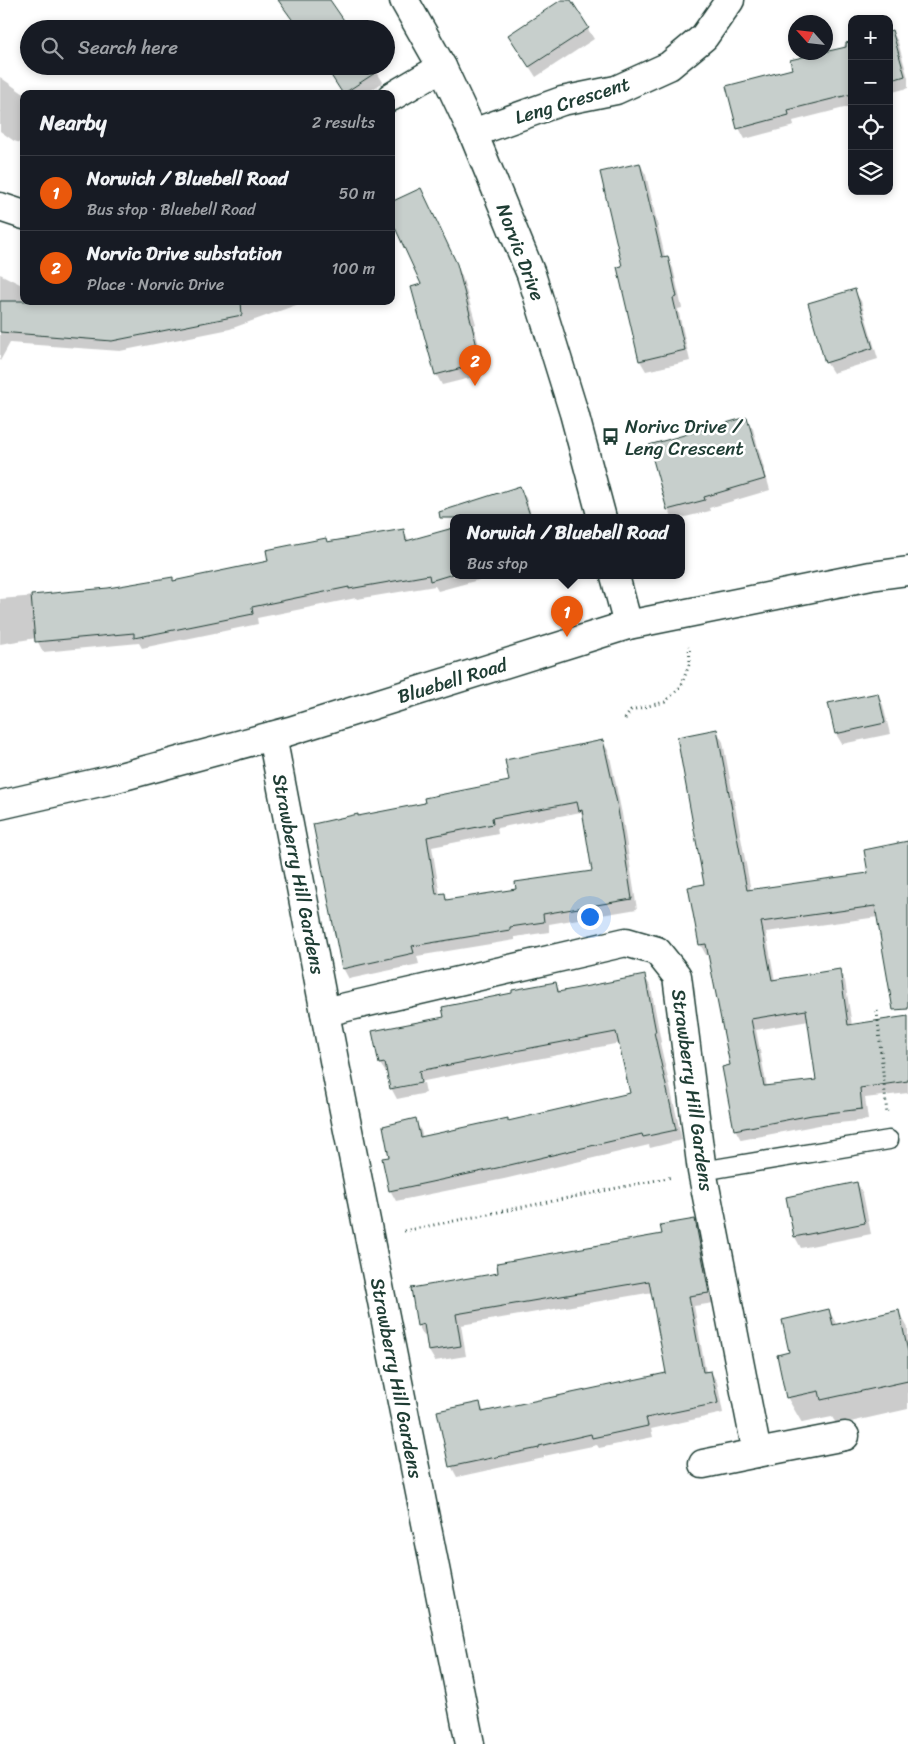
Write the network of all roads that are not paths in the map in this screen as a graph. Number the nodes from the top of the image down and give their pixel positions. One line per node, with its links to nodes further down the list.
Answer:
1 (404, 0): 3 (street, Norvic Drive)
2 (730, 0): 5 (street, Leng Crescent)
3 (442, 67): 4 (street); 5 (street, Norvic Drive)
4 (395, 95)
5 (473, 133): 8 (street, Norvic Drive)
6 (0, 207): 7 (street)
7 (20, 214)
8 (601, 514)
9 (908, 572): 11 (street, Bluebell Road)
10 (616, 579): 11 (street)
11 (628, 625): 12 (street, Bluebell Road)
12 (272, 736): 13 (street, Bluebell Road); 14 (street, Strawberry Hill Gardens)
13 (0, 805)
14 (325, 1012): 16 (street, Strawberry Hill Gardens); 20 (street, Strawberry Hill Gardens)
15 (889, 1140): 16 (lane)
16 (702, 1171): 18 (street, Strawberry Hill Gardens)
17 (845, 1436): 18 (street)
18 (757, 1453): 19 (street)
19 (703, 1464)
20 (470, 1744)

